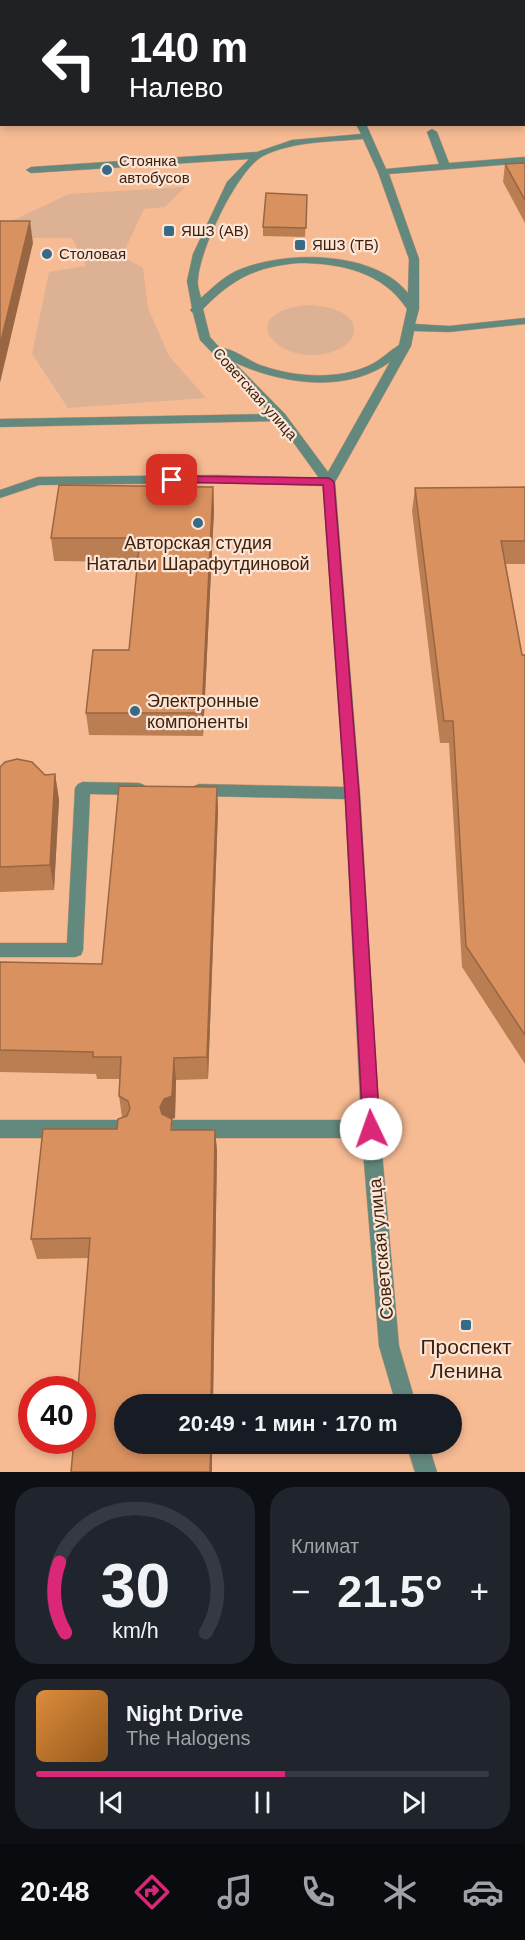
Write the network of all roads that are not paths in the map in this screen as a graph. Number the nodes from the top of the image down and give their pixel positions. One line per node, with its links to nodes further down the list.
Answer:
1 (372, 0): 2 (street)
2 (380, 0)
3 (338, 126): 7 (street)
4 (362, 126): 6 (street)
5 (432, 132): 10 (street)
6 (366, 136): 7 (street, Советская улица); 12 (street)
7 (343, 138): 8 (street, Советская улица)
8 (258, 155): 11 (street); 14 (street, Советская улица)
9 (525, 160): 10 (street)
10 (445, 166): 12 (street)
11 (32, 170)
12 (383, 172): 13 (street)
13 (413, 309): 14 (street); 16 (street)
14 (196, 310): 17 (street, Советская улица)
15 (525, 321): 16 (street)
16 (409, 327): 18 (street)
17 (204, 338): 18 (street); 19 (street, Советская улица)
18 (405, 346): 21 (street)
19 (281, 417): 20 (street); 21 (street, Советская улица)
20 (0, 423)
21 (329, 482): 22 (street); 25 (street, Советская улица)
22 (0, 494)
23 (153, 789): 26 (street)
24 (188, 790): 25 (street)
25 (352, 793): 30 (street, Советская улица)
26 (0, 950)
27 (0, 1129): 28 (street)
28 (122, 1129)
29 (174, 1129): 30 (street)
30 (371, 1129): 31 (street, Советская улица)
31 (403, 1394)
32 (420, 1454): 33 (street)
33 (426, 1472)

